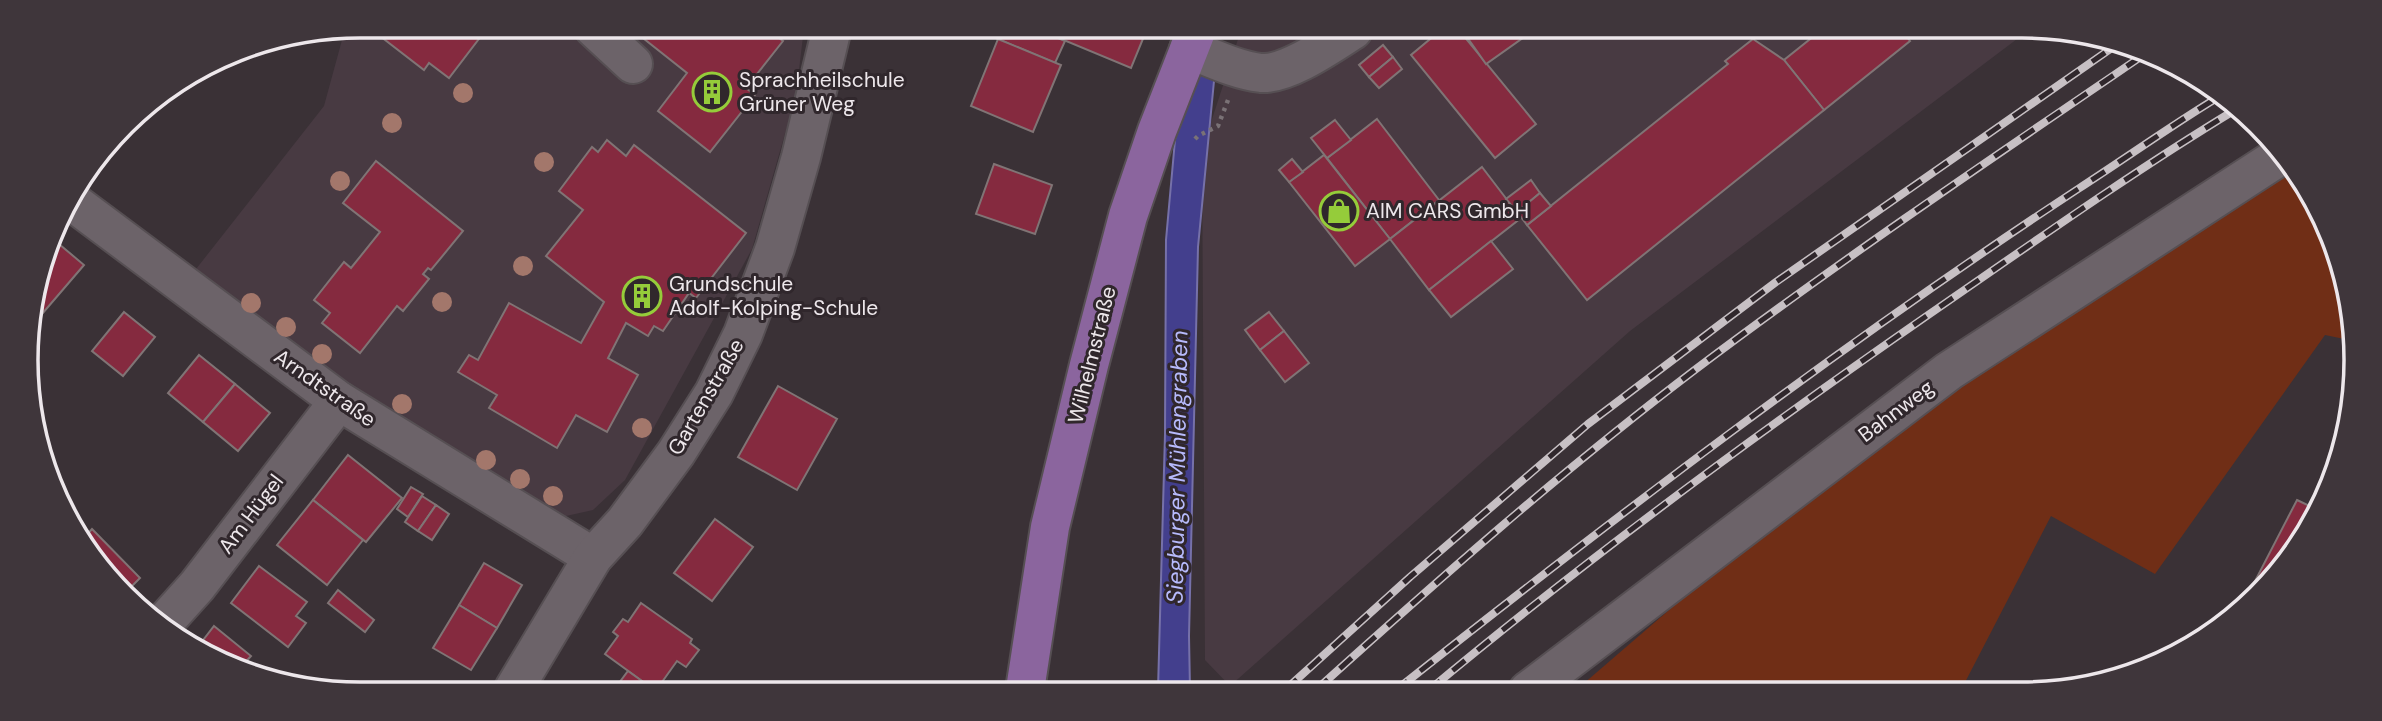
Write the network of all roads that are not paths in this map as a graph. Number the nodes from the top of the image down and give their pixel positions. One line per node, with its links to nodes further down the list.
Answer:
1 (605, 38): 5 (street)
2 (830, 38): 9 (street, Gartenstraße)
3 (1341, 38): 4 (street)
4 (1193, 39): 12 (main road, Wilhelmstraße)
5 (633, 64)
6 (2274, 160): 13 (street, Bahnweg)
7 (78, 206): 8 (street, Arndtstraße)
8 (339, 401): 9 (street, Arndtstraße); 10 (street, Am Hügel)
9 (593, 557): 11 (street, Gartenstraße)
10 (168, 619)
11 (518, 682)
12 (1026, 682)
13 (1540, 682)

